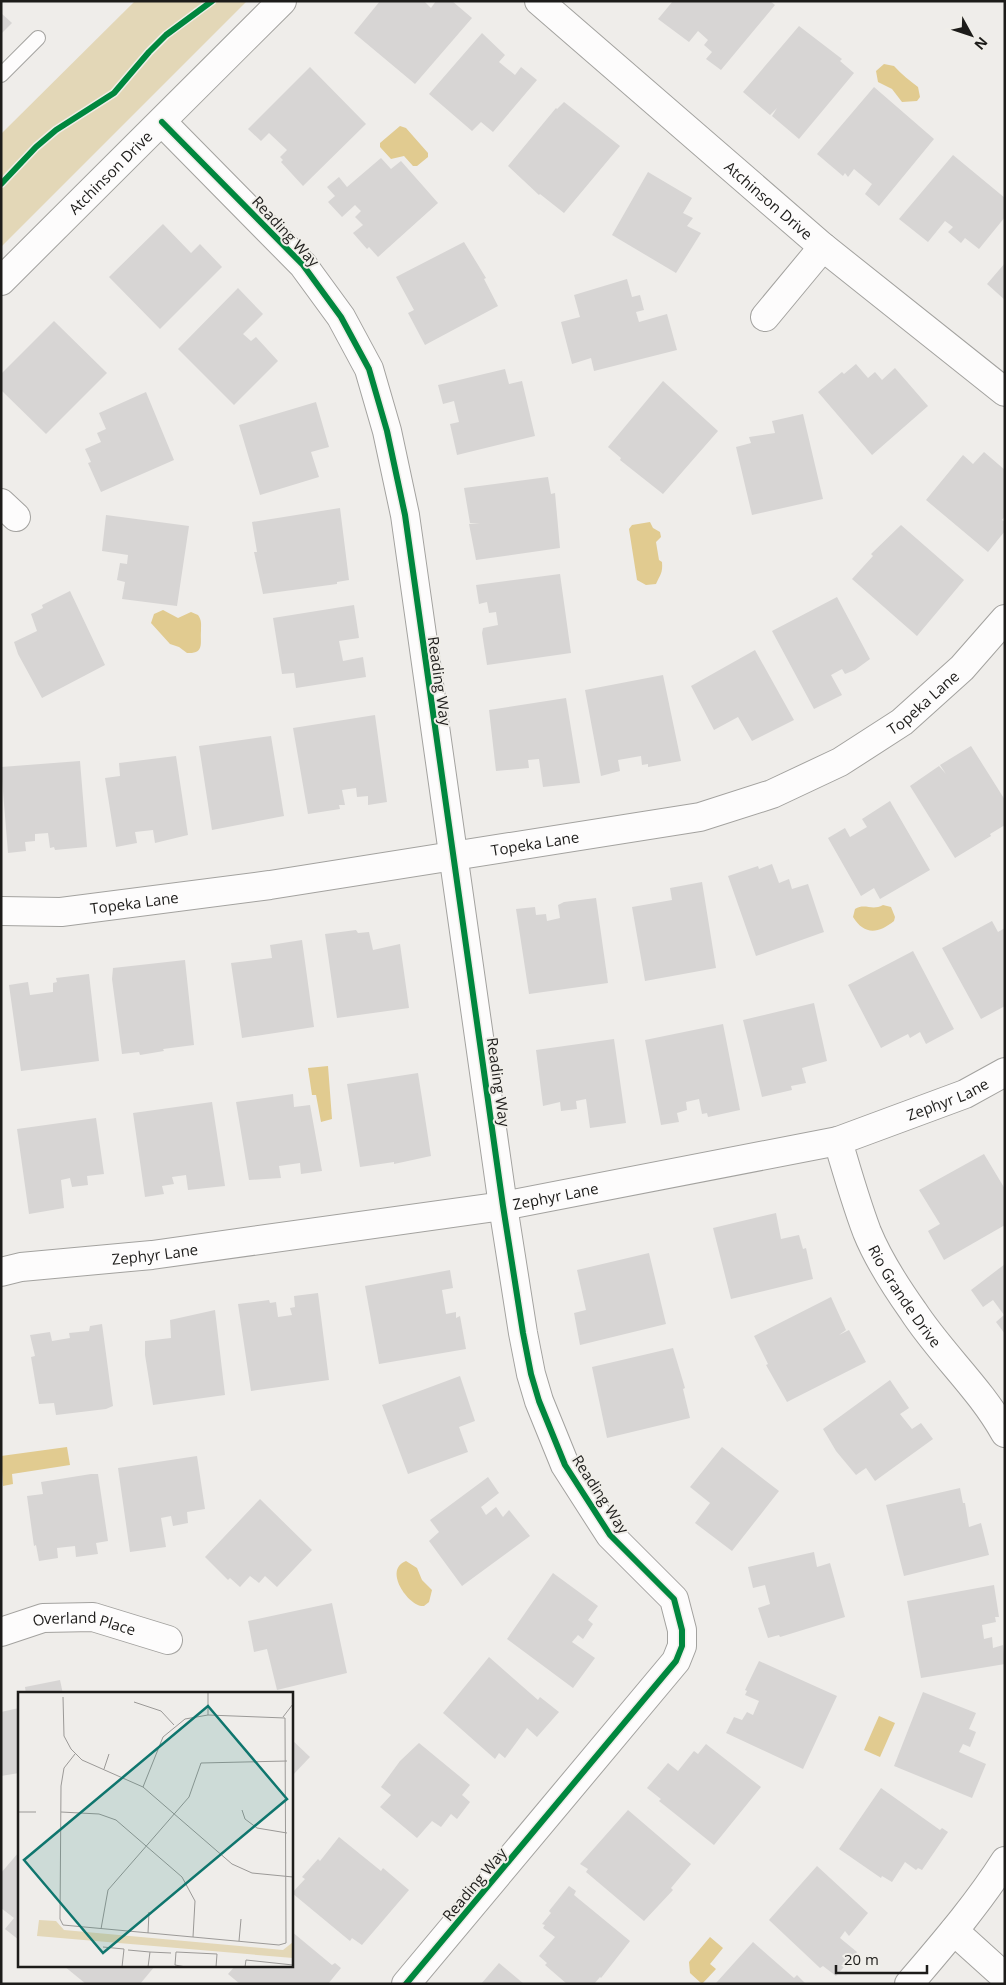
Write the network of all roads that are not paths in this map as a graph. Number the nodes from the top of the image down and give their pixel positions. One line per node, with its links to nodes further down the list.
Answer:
1 (282, 1): 5 (street, Atchinson Drive)
2 (539, 1): 6 (street, Atchinson Drive)
3 (38, 38): 4 (lane)
4 (1, 75)
5 (162, 122): 7 (street, Atchinson Drive); 11 (street, Reading Way)
6 (823, 247): 8 (street); 9 (street, Atchinson Drive)
7 (1, 280)
8 (765, 317)
9 (1005, 392)
10 (1005, 619): 11 (street, Topeka Lane)
11 (453, 858): 12 (street, Topeka Lane); 15 (street, Reading Way)
12 (1, 911)
13 (1005, 1072): 14 (street, Zephyr Lane)
14 (838, 1141): 15 (street, Zephyr Lane); 17 (street, Rio Grande Drive)
15 (503, 1206): 16 (street, Zephyr Lane); 23 (street, Reading Way)
16 (1, 1272)
17 (1005, 1432)
18 (1, 1632): 19 (street, Overland Place)
19 (168, 1640)
20 (1005, 1861): 21 (street)
21 (954, 1931): 22 (street); 24 (street)
22 (1005, 1977)
23 (406, 1984)
24 (909, 1984)

